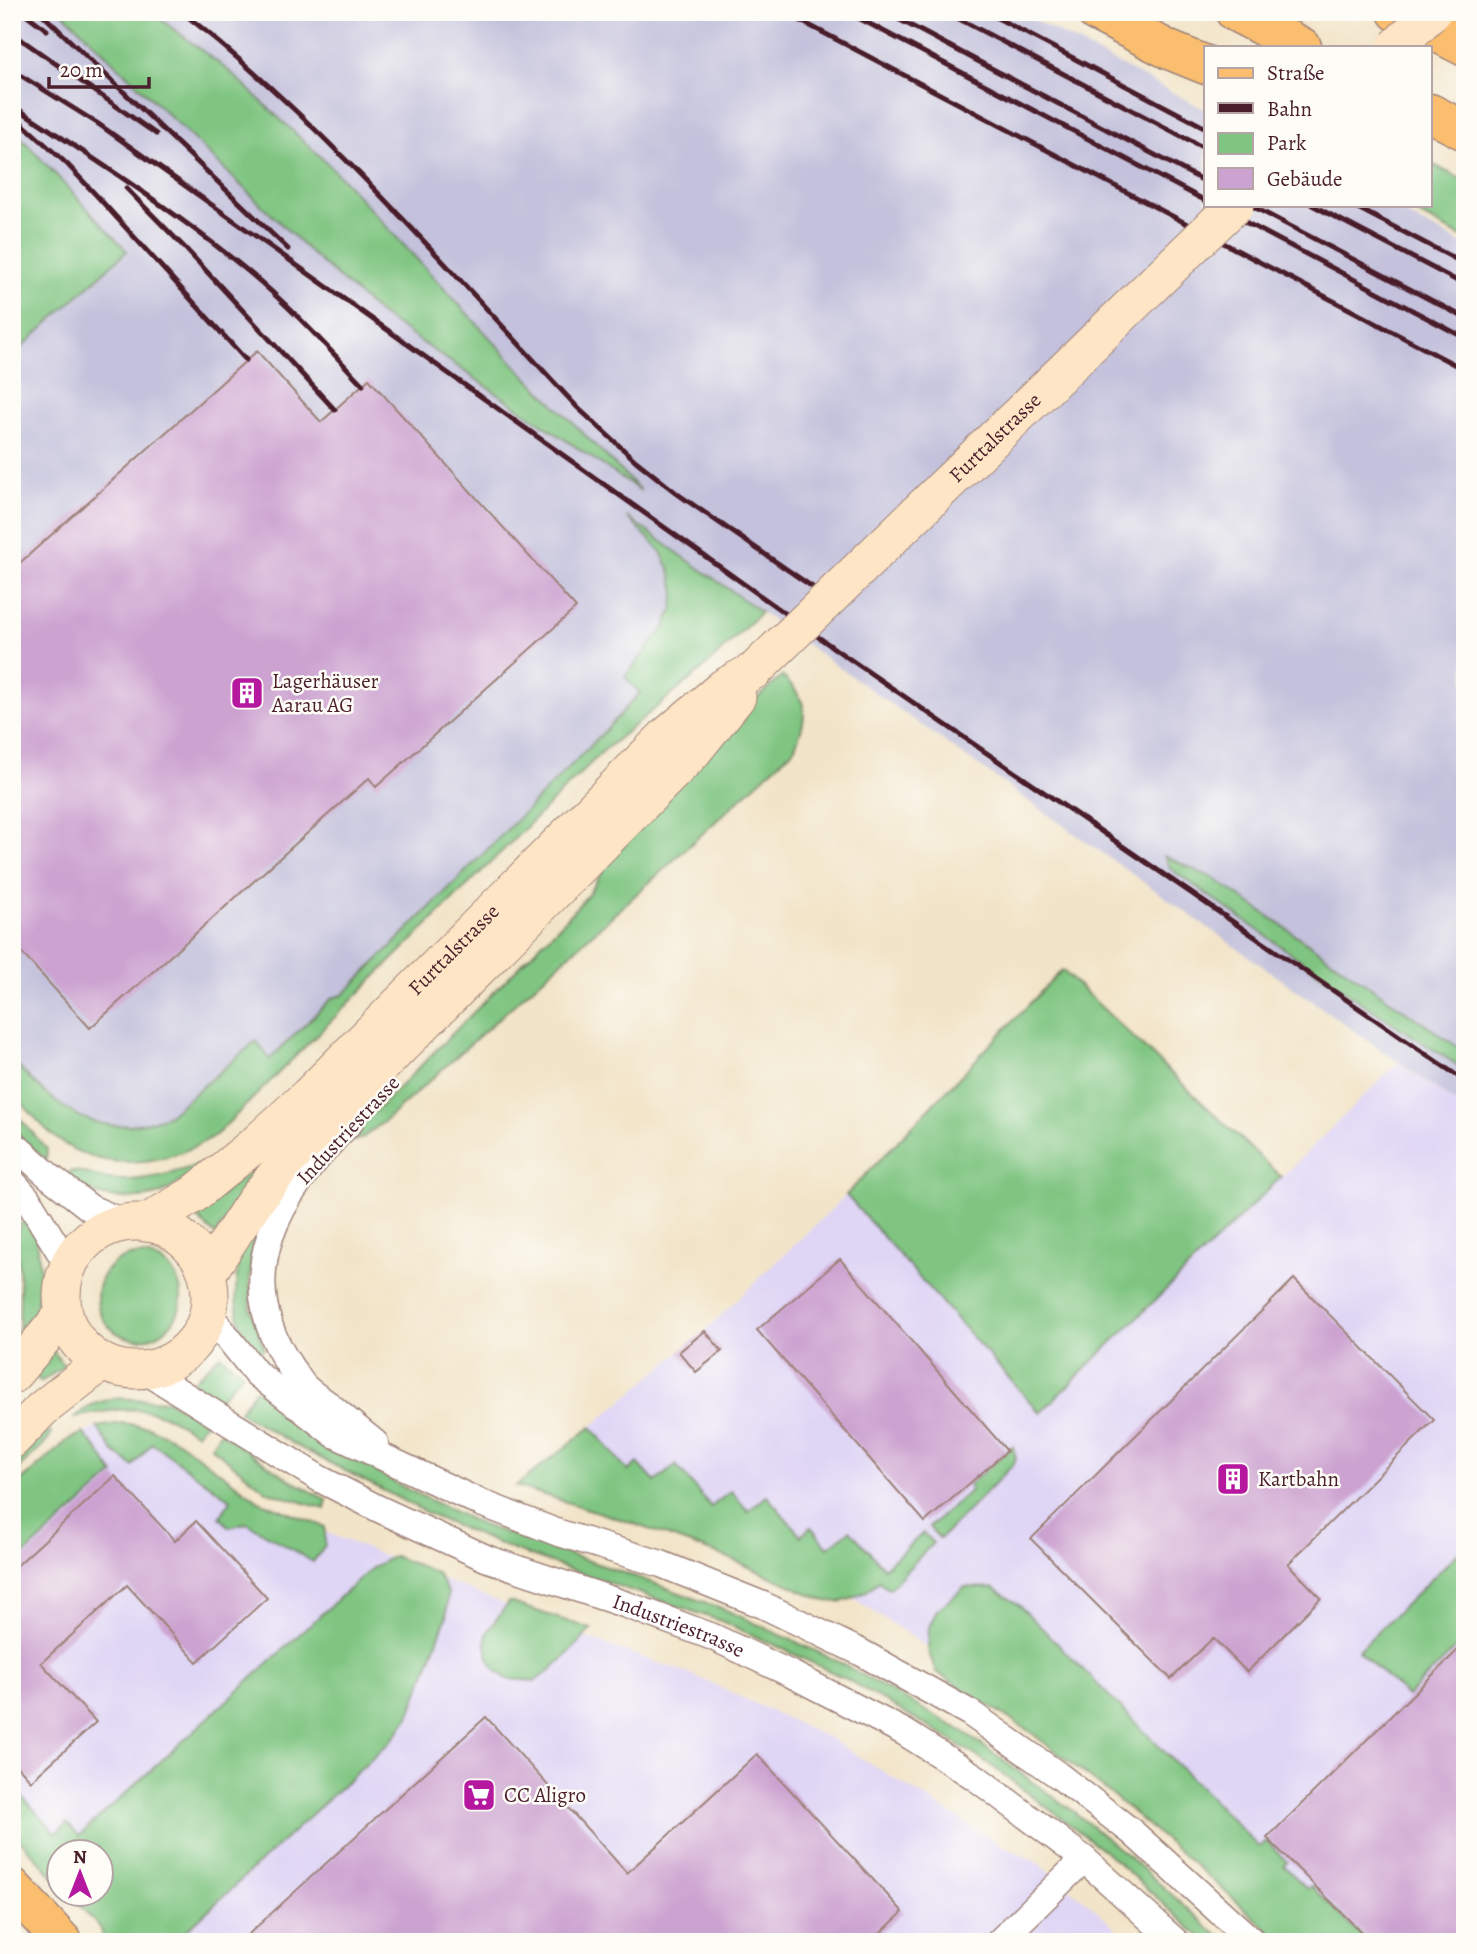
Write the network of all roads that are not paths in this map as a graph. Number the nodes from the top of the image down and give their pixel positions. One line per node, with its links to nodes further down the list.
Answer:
1 (1096, 12): 8 (main road)
2 (1235, 12): 5 (main road)
3 (1397, 12): 7 (main road)
4 (1433, 12): 6 (main road, bridge)
5 (1300, 46)
6 (1397, 46)
7 (1465, 47)
8 (1169, 50): 9 (main road); 10 (main road)
9 (1204, 64)
10 (1204, 81)
11 (1432, 114): 12 (main road)
12 (1465, 131)
13 (1234, 206): 14 (main road, Furttalstrasse, bridge)
14 (755, 670): 15 (main road, Furttalstrasse); 18 (main road, Furttalstrasse)
15 (454, 994): 20 (main road, Furttalstrasse); 27 (street, Industriestrasse)
16 (12, 1143): 18 (street)
17 (12, 1181): 19 (street)
18 (136, 1223): 19 (main road); 20 (main road)
19 (69, 1267): 21 (main road)
20 (207, 1275): 22 (main road)
21 (64, 1314): 23 (main road); 25 (main road)
22 (209, 1314): 24 (main road); 27 (street, Industriestrasse)
23 (102, 1362): 24 (main road); 26 (main road)
24 (144, 1370): 28 (street, Industriestrasse)
25 (12, 1375)
26 (12, 1440)
27 (405, 1468): 33 (street, Industriestrasse)
28 (1084, 1859): 31 (street); 32 (street, Industriestrasse)
29 (12, 1887): 30 (main road)
30 (63, 1942)
31 (999, 1942)
32 (1176, 1942)
33 (1253, 1942)

